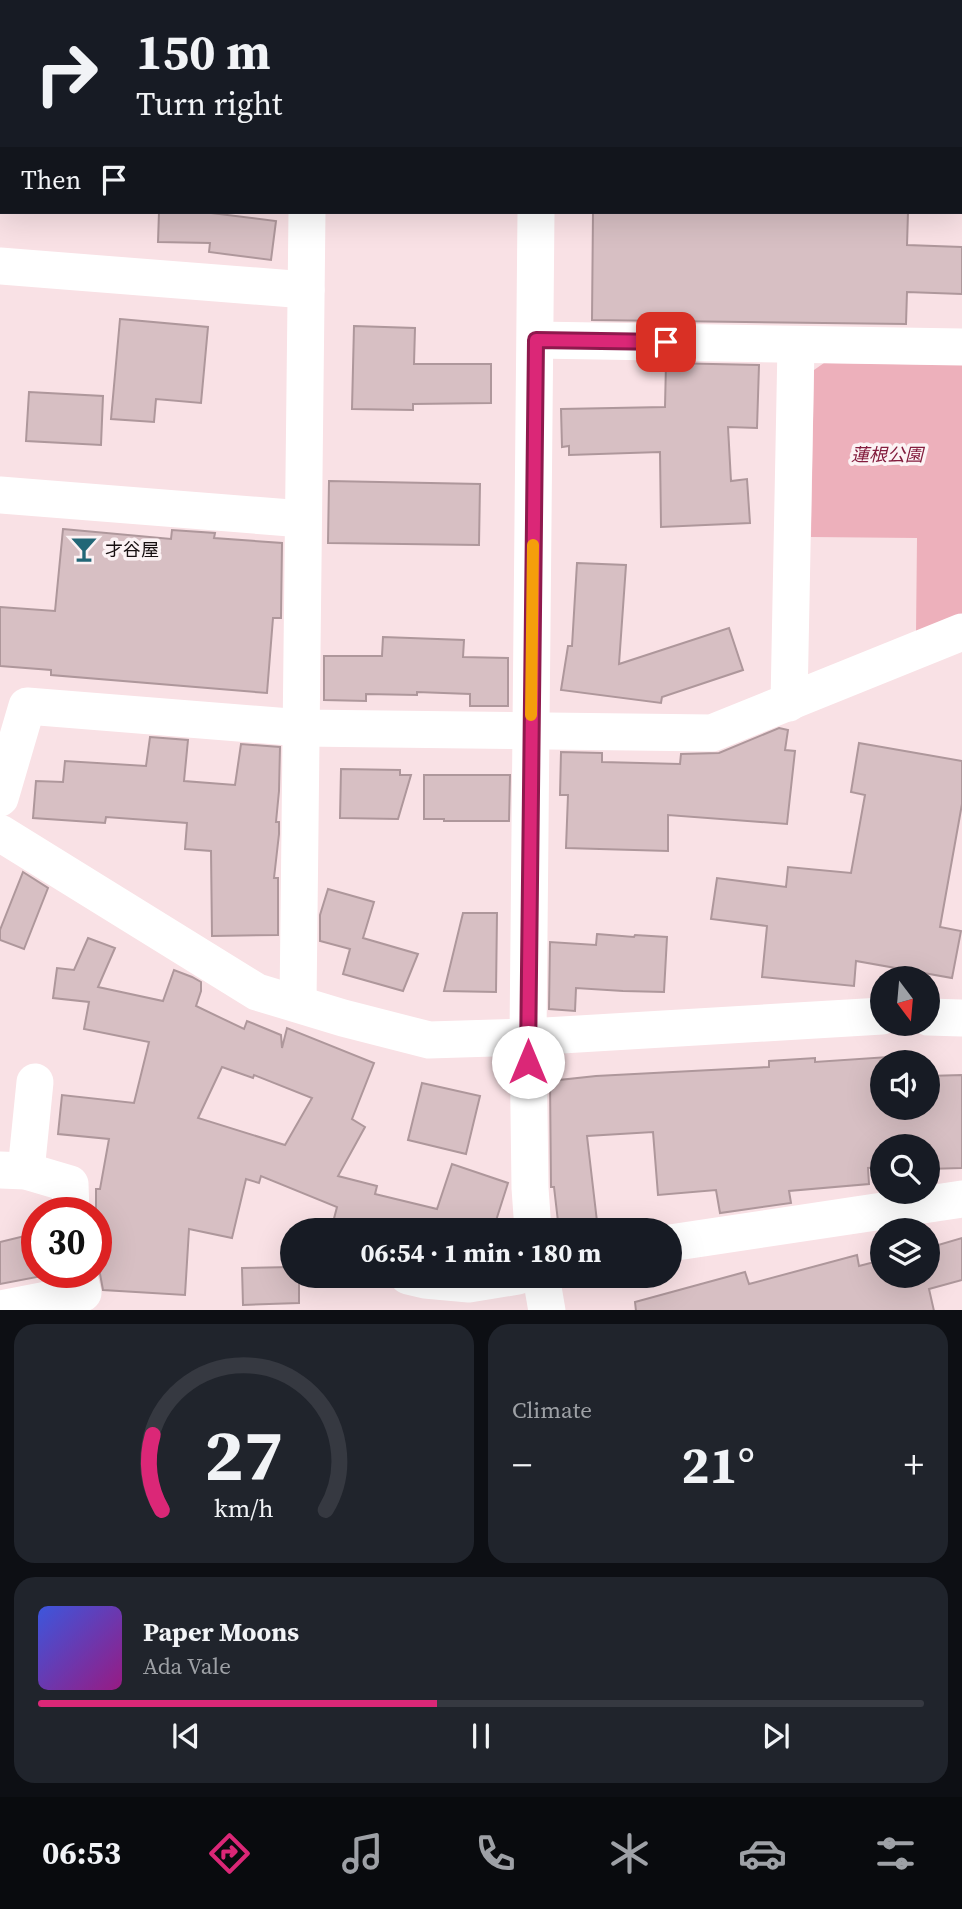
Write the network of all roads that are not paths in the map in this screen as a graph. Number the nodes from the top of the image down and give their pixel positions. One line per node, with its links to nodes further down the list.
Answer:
1 (307, 214): 4 (street)
2 (537, 214): 5 (street)
3 (0, 266): 4 (street)
4 (306, 290): 9 (street)
5 (536, 340): 6 (street); 13 (street)
6 (796, 345): 7 (street); 11 (street)
7 (962, 346)
8 (0, 495): 9 (street)
9 (303, 519): 12 (street)
10 (962, 632): 11 (street)
11 (789, 703): 13 (street)
12 (302, 728): 13 (street); 14 (street); 16 (street)
13 (531, 731): 20 (street)
14 (0, 798)
15 (0, 833): 16 (street)
16 (299, 1004): 20 (street)
17 (870, 1017): 20 (street)
18 (940, 1017): 19 (street)
19 (962, 1018)
20 (528, 1037): 25 (street)
21 (35, 1082): 22 (street)
22 (13, 1171): 23 (street)
23 (70, 1197)
24 (962, 1199): 26 (street)
25 (532, 1218)
26 (682, 1241)
27 (82, 1288): 29 (street)
28 (543, 1288): 30 (street)
29 (0, 1309)
30 (547, 1310)

